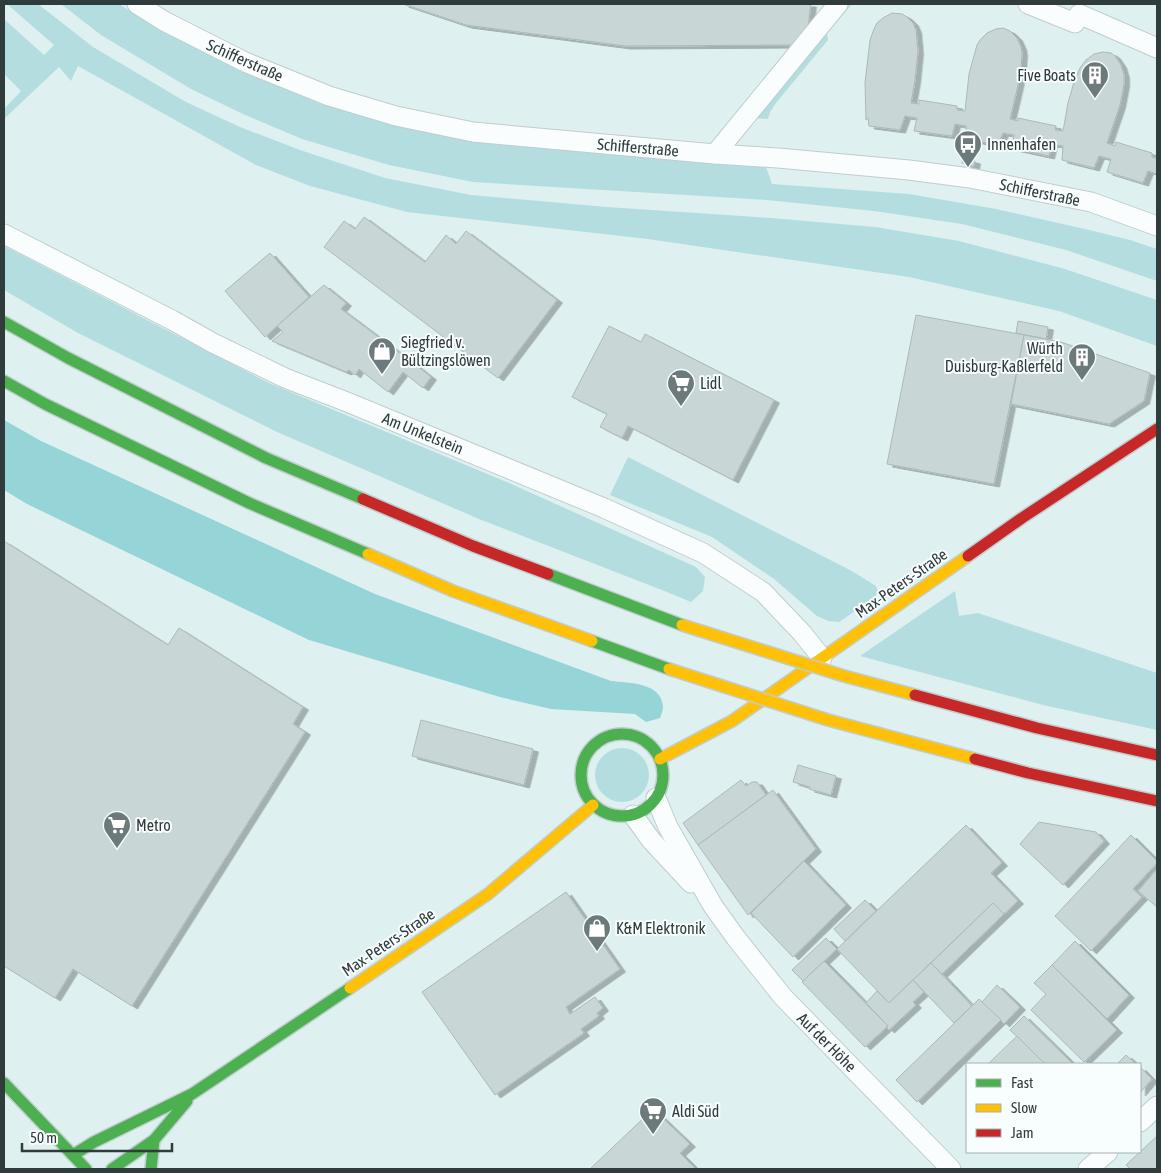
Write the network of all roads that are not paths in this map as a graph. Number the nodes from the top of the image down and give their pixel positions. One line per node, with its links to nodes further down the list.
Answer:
1 (137, 4): 5 (street, Schifferstraße)
2 (838, 4): 5 (street)
3 (1028, 4): 4 (street)
4 (1157, 48)
5 (720, 148): 6 (street, Schifferstraße)
6 (1157, 226)
7 (4, 234): 11 (street, Am Unkelstein)
8 (4, 322): 12 (main road, bridge)
9 (4, 381): 15 (main road, bridge)
10 (1157, 428): 11 (main road, Max-Peters-Straße)
11 (822, 658): 13 (main road, Max-Peters-Straße)
12 (1157, 755)
13 (660, 759): 14 (main road); 16 (main road)
14 (656, 798): 17 (main road); 18 (street, Auf der Höhe)
15 (1157, 801)
16 (593, 805): 17 (main road); 20 (main road, Max-Peters-Straße)
17 (633, 815): 18 (street, Auf der Höhe)
18 (713, 906): 29 (street, Auf der Höhe)
19 (4, 1083): 25 (main road)
20 (192, 1094): 23 (main road, Max-Peters-Straße); 25 (main road, Max-Peters-Straße)
21 (1157, 1106): 22 (street)
22 (1141, 1121)
23 (154, 1140): 27 (main road, Max-Peters-Straße); 28 (main road)
24 (1107, 1153): 30 (street)
25 (73, 1155): 26 (main road)
26 (86, 1169)
27 (112, 1169)
28 (151, 1169)
29 (951, 1169)
30 (1088, 1169)

